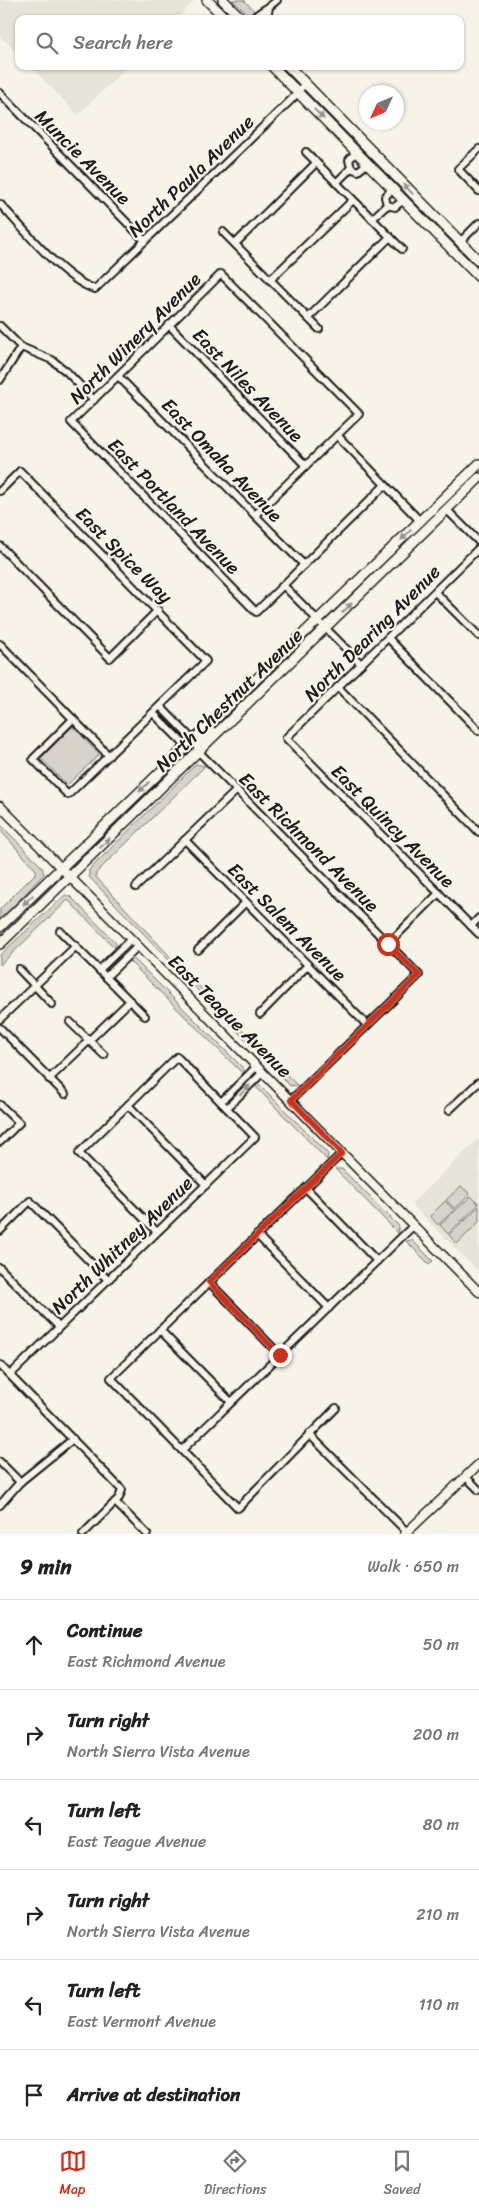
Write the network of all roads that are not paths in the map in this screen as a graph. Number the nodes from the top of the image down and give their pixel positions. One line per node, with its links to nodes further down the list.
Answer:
1 (207, 0): 5 (main road)
2 (223, 0): 6 (main road)
3 (277, 0): 4 (street)
4 (269, 8): 7 (street); 8 (street)
5 (222, 15)
6 (238, 15)
7 (256, 15)
8 (266, 15)
9 (276, 70): 12 (main road)
10 (292, 70): 11 (main road)
11 (305, 83): 12 (street, North Paula Avenue); 32 (main road, one-way to 11)
12 (297, 92): 16 (main road, one-way to 16); 31 (street, North Paula Avenue)
13 (0, 93): 31 (street, Muncie Avenue)
14 (479, 149): 22 (street)
15 (306, 152): 17 (street)
16 (356, 152): 18 (main road); 19 (street)
17 (316, 163): 20 (street); 33 (street)
18 (368, 163): 19 (street); 21 (main road)
19 (351, 168): 20 (street)
20 (336, 183): 23 (street)
21 (392, 189): 24 (main road); 26 (street)
22 (479, 191)
23 (352, 200): 27 (street); 37 (street)
24 (403, 200): 26 (street); 32 (main road); 36 (main road)
25 (0, 204): 31 (street, North Paula Avenue)
26 (387, 205): 27 (street)
27 (372, 219): 30 (street)
28 (479, 223): 32 (street)
29 (223, 232): 33 (street)
30 (390, 237): 34 (street); 38 (street)
31 (145, 241)
32 (460, 242): 35 (main road)
33 (235, 244): 37 (street)
34 (402, 249)
35 (479, 261)
36 (479, 278)
37 (270, 280): 38 (street)
38 (308, 318): 41 (street)
39 (169, 325): 43 (street, North Winery Avenue); 47 (street, North Winery Avenue); 49 (street, East Niles Avenue)
40 (0, 326): 42 (street)
41 (319, 329)
42 (21, 347): 44 (street); 45 (street)
43 (118, 376): 45 (street, North Winery Avenue); 55 (street, East Omaha Avenue)
44 (0, 380)
45 (94, 400): 46 (street, North Winery Avenue)
46 (71, 422): 61 (street, East Portland Avenue)
47 (337, 435): 49 (street); 51 (street)
48 (479, 464): 52 (main road, North Chestnut Avenue)
49 (306, 466): 55 (street)
50 (479, 478): 54 (main road, North Chestnut Avenue)
51 (385, 485): 56 (street); 60 (street)
52 (458, 485): 54 (main road); 56 (main road, North Chestnut Avenue)
53 (0, 490): 63 (street, East Spice Way)
54 (448, 511): 57 (street); 65 (main road, North Chestnut Avenue, one-way to 54)
55 (255, 515): 60 (street, East Omaha Avenue)
56 (420, 521): 64 (main road, North Chestnut Avenue, one-way to 64)
57 (479, 542)
58 (0, 546): 63 (street)
59 (479, 548): 62 (street, North Dearing Avenue)
60 (304, 565): 61 (street)
61 (284, 585): 64 (street)
62 (435, 592): 66 (street); 67 (street, North Dearing Avenue)
63 (158, 610): 72 (street, East Spice Way)
64 (317, 619): 65 (street); 70 (main road, North Chestnut Avenue)
65 (327, 628): 69 (street); 80 (main road, North Chestnut Avenue)
66 (479, 636)
67 (388, 638): 69 (street, North Dearing Avenue); 76 (street)
68 (0, 644): 74 (street)
69 (361, 664): 71 (street, North Dearing Avenue)
70 (255, 680): 79 (main road, North Chestnut Avenue); 80 (main road)
71 (338, 687): 78 (street, North Dearing Avenue); 84 (street)
72 (160, 706): 73 (street); 75 (street)
73 (153, 712): 77 (street); 81 (street)
74 (73, 719): 81 (street); 81 (street)
75 (179, 726): 77 (street); 79 (street)
76 (479, 731)
77 (172, 732): 79 (street)
78 (286, 738): 89 (street, East Quincy Avenue)
79 (190, 743): 86 (main road, North Chestnut Avenue, one-way to 86)
80 (199, 752): 82 (street, East Richmond Avenue); 87 (main road, North Chestnut Avenue, one-way to 80)
81 (109, 756)
82 (237, 790): 85 (street); 98 (street, East Richmond Avenue)
83 (0, 806): 86 (street, East Teague Avenue)
84 (479, 832)
85 (185, 840): 88 (street); 90 (street, East Salem Avenue)
86 (61, 868): 87 (street, East Teague Avenue); 93 (main road, North Chestnut Avenue, one-way to 93)
87 (70, 877): 96 (street, East Teague Avenue); 97 (main road, North Chestnut Avenue)
88 (136, 887)
89 (439, 893): 92 (street, East Quincy Avenue); 98 (street)
90 (246, 902): 101 (street); 104 (street, East Salem Avenue)
91 (479, 918): 92 (street)
92 (471, 926): 95 (street, East Quincy Avenue)
93 (0, 927)
94 (60, 930): 99 (street)
95 (479, 934)
96 (131, 939): 100 (street, East Teague Avenue); 102 (street)
97 (0, 944)
98 (388, 944): 115 (street, East Richmond Avenue)
99 (76, 946): 106 (street); 108 (street)
100 (138, 946): 103 (street); 119 (street, East Teague Avenue)
101 (198, 950)
102 (112, 958): 103 (street); 106 (street)
103 (119, 964): 107 (street)
104 (308, 965): 111 (street); 115 (street, East Salem Avenue)
105 (19, 969): 108 (street)
106 (100, 970): 107 (street)
107 (106, 977): 109 (street)
108 (35, 985): 110 (street); 113 (street)
109 (130, 1001): 112 (street); 117 (street)
110 (52, 1004)
111 (260, 1014)
112 (145, 1016)
113 (0, 1019)
114 (70, 1022): 117 (street)
115 (367, 1026): 123 (street)
116 (0, 1028): 120 (street)
117 (89, 1041): 118 (street); 120 (street)
118 (104, 1055)
119 (260, 1069): 123 (street, East Teague Avenue); 124 (street); 127 (street, one-way to 119)
120 (49, 1079): 122 (street)
121 (479, 1082): 128 (street)
122 (65, 1094)
123 (291, 1100): 130 (street, East Teague Avenue)
124 (221, 1102): 126 (street); 127 (street)
125 (0, 1105): 129 (street)
126 (128, 1105): 131 (street); 135 (street)
127 (226, 1108): 131 (street, North Whitney Avenue)
128 (449, 1110)
129 (0, 1142)
130 (342, 1153): 132 (street); 133 (street, East Teague Avenue)
131 (206, 1185): 135 (street, North Whitney Avenue)
132 (306, 1188): 136 (street); 137 (street)
133 (413, 1226): 137 (street); 141 (street, East Teague Avenue)
134 (0, 1231): 139 (street)
135 (157, 1232): 139 (street, North Whitney Avenue)
136 (257, 1236): 140 (street); 142 (street)
137 (377, 1261): 142 (street)
138 (0, 1268): 143 (street)
139 (108, 1280): 143 (street, North Whitney Avenue)
140 (209, 1282): 144 (street); 145 (street)
141 (479, 1292)
142 (329, 1308): 145 (street)
143 (59, 1327): 147 (street, North Whitney Avenue)
144 (160, 1330): 148 (street); 152 (street)
145 (280, 1355): 148 (street)
146 (0, 1365): 147 (street)
147 (10, 1375): 151 (street)
148 (231, 1402): 152 (street)
149 (336, 1408): 150 (street)
150 (309, 1434): 152 (street); 160 (street)
151 (73, 1440): 156 (street); 158 (street)
152 (182, 1450)
153 (0, 1462): 156 (street)
154 (479, 1464): 155 (street)
155 (466, 1477): 157 (street); 160 (street)
156 (20, 1482): 159 (street)
157 (479, 1490)
158 (115, 1502): 161 (street); 162 (street)
159 (0, 1505)
160 (406, 1533)
161 (82, 1534)
162 (147, 1534)

